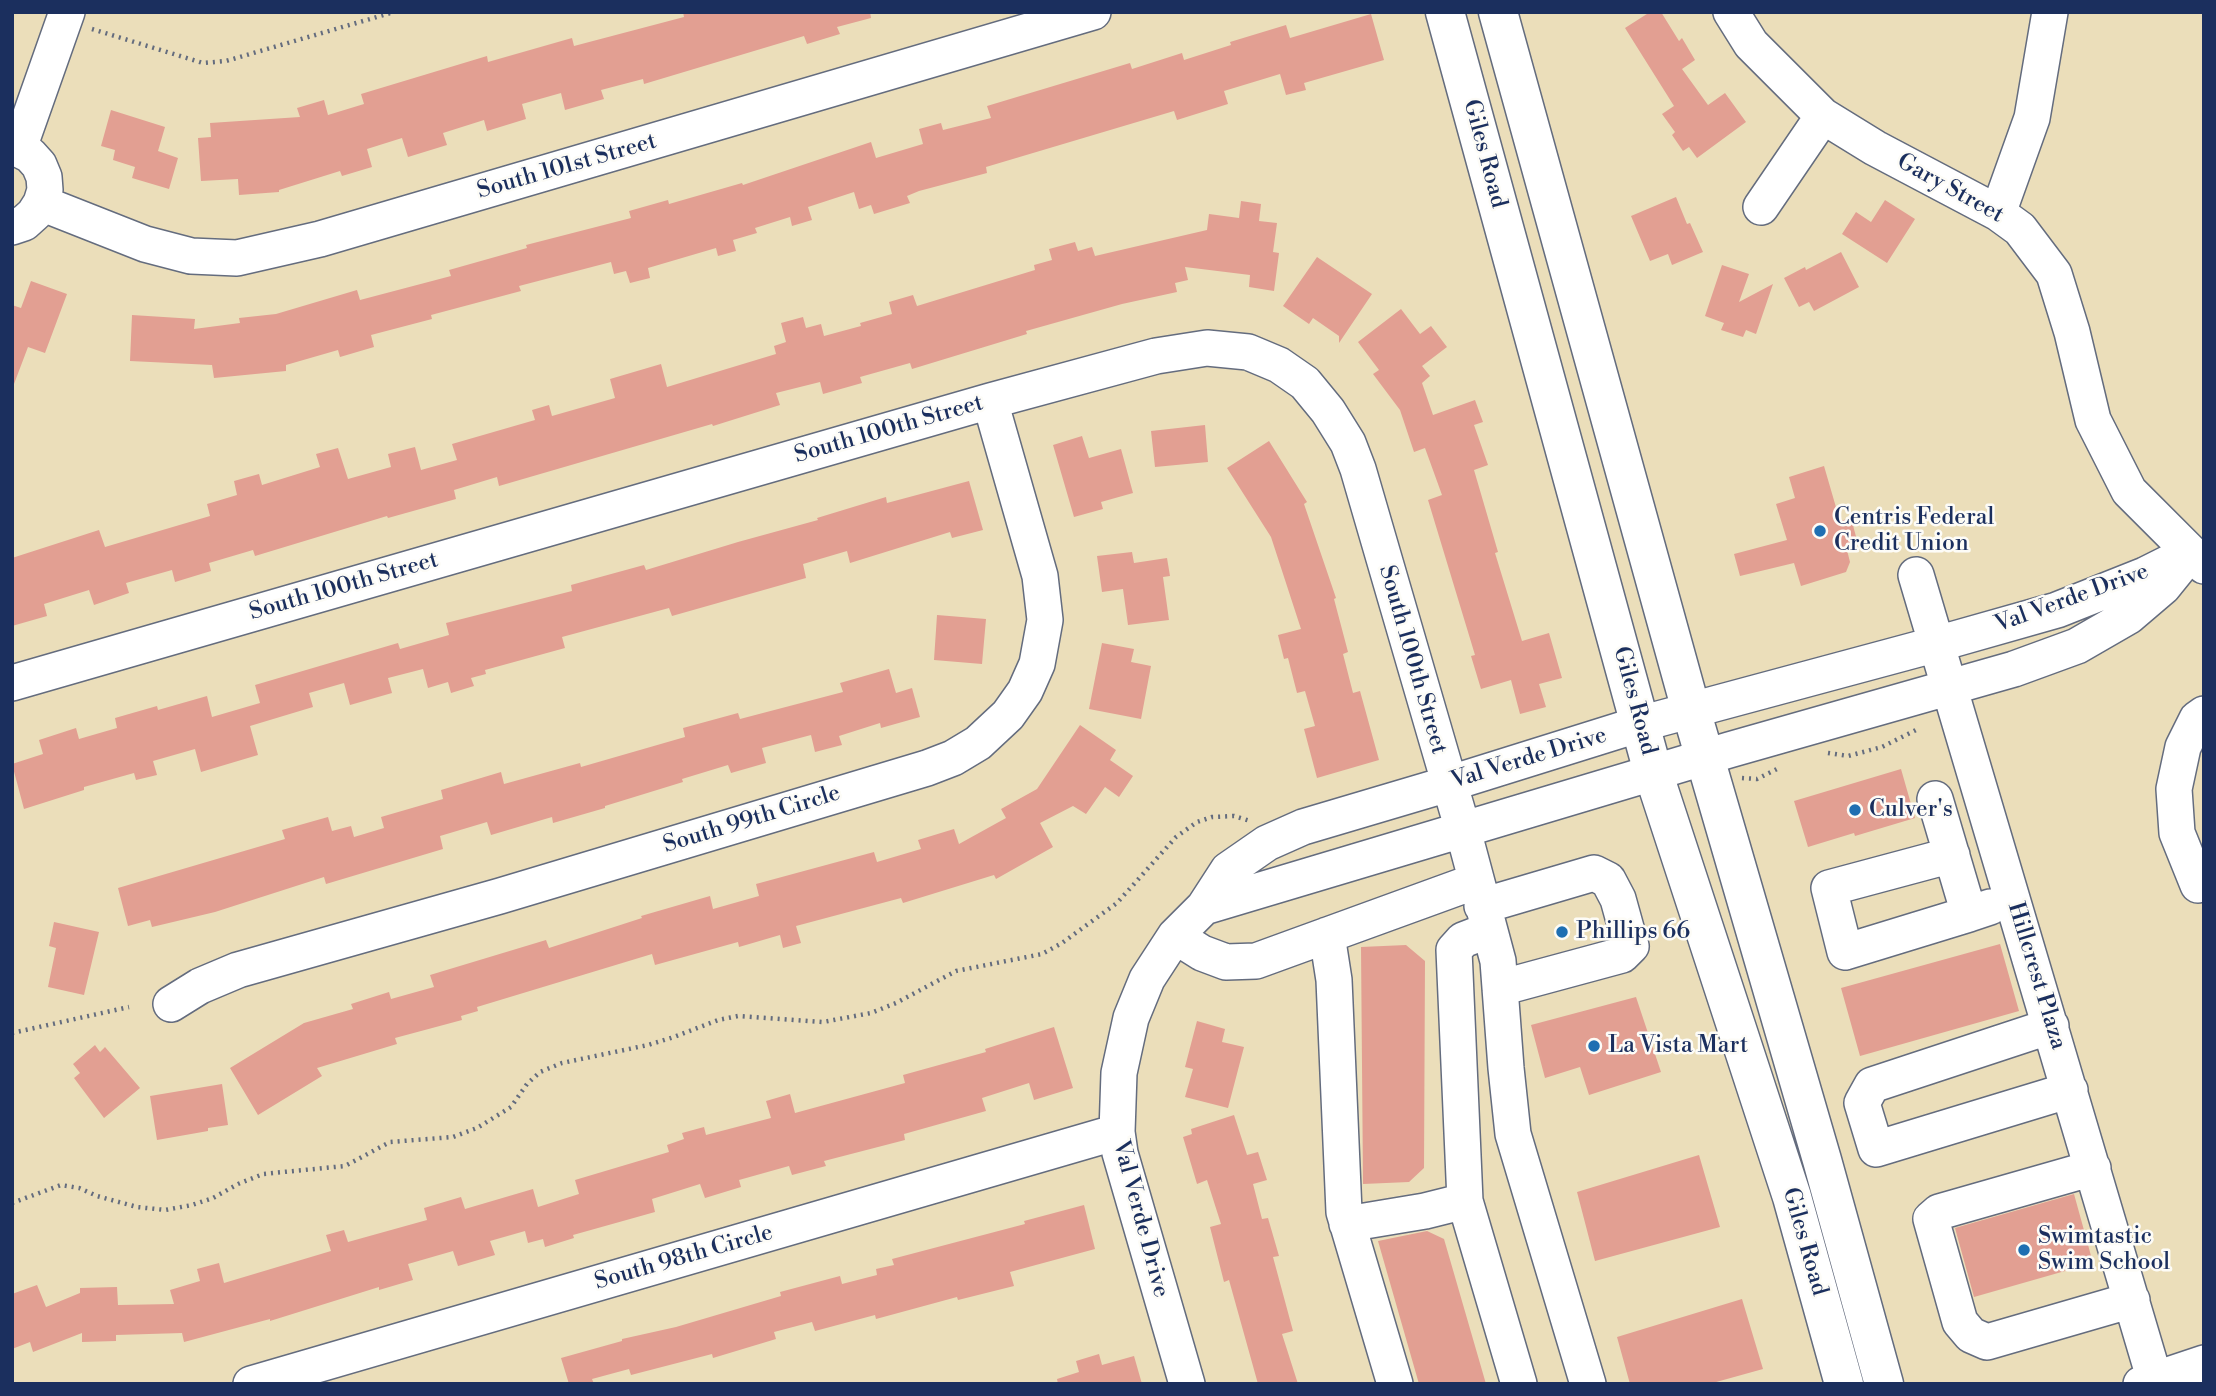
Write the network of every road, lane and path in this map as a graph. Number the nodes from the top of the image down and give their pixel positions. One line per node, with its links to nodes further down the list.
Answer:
1 (394, 12): 7 (path)
2 (1093, 12): 10 (street, South 101st Street)
3 (1445, 12): 22 (main road, Giles Road)
4 (1498, 12): 20 (main road, Giles Road)
5 (1731, 12): 8 (street, Gary Street)
6 (2050, 12): 12 (street)
7 (80, 21): 9 (street)
8 (1822, 116): 11 (street); 12 (street, Gary Street)
9 (16, 147): 10 (street)
10 (41, 203): 13 (street)
11 (1761, 207)
12 (1997, 213): 15 (street, Gary Street)
13 (12, 228)
14 (990, 401): 18 (street, South 100th Street); 25 (street, South 100th Street); 38 (street, South 99th Circle)
15 (2199, 552): 17 (street, Val Verde Drive); 19 (street, Val Verde Drive)
16 (1916, 575): 17 (street, Hillcrest Plaza)
17 (1937, 644): 19 (street, Hillcrest Plaza); 20 (street, Val Verde Drive)
18 (12, 683)
19 (1950, 686): 23 (street, Val Verde Drive); 31 (street, Hillcrest Plaza)
20 (1690, 710): 22 (street, Val Verde Drive); 23 (main road, Giles Road)
21 (2204, 714): 30 (street)
22 (1640, 724): 24 (main road, Giles Road); 25 (street, Val Verde Drive)
23 (1704, 758): 24 (street, Val Verde Drive); 59 (main road, Giles Road)
24 (1653, 772): 28 (street, Val Verde Drive); 58 (main road, Giles Road)
25 (1448, 784): 28 (street, South 100th Street); 33 (street, Val Verde Drive)
26 (1935, 799): 29 (street)
27 (1257, 823): 48 (path)
28 (1463, 830): 32 (street, South 100th Street); 33 (street, Val Verde Drive)
29 (1952, 855): 34 (street); 34 (street)
30 (2202, 890)
31 (2013, 900): 34 (street); 40 (street, Hillcrest Plaza)
32 (1482, 906): 35 (street); 37 (street, South 100th Street); 37 (street); 45 (street)
33 (1204, 907): 36 (street, Val Verde Drive)
34 (1969, 914)
35 (1327, 935): 36 (street); 49 (street)
36 (1175, 936): 43 (street, Val Verde Drive)
37 (1500, 988): 44 (street, South 100th Street)
38 (171, 1004)
39 (129, 1007): 41 (path)
40 (2051, 1026): 42 (street, Hillcrest Plaza); 42 (street)
41 (12, 1033)
42 (2070, 1090): 46 (street, Hillcrest Plaza)
43 (1117, 1132): 53 (street, South 98th Circle); 54 (street, Val Verde Drive)
44 (1513, 1134): 45 (street); 57 (street, South 100th Street)
45 (1462, 1138): 47 (street)
46 (2093, 1168): 50 (street, Hillcrest Plaza); 50 (street)
47 (1465, 1201): 49 (street); 56 (street)
48 (12, 1203)
49 (1348, 1224): 55 (street)
50 (2132, 1300): 52 (street, Hillcrest Plaza)
51 (2204, 1363): 52 (street)
52 (2150, 1382)
53 (251, 1384)
54 (1187, 1384)
55 (1395, 1384)
56 (1519, 1384)
57 (1588, 1384)
58 (1844, 1384)
59 (1884, 1384)

